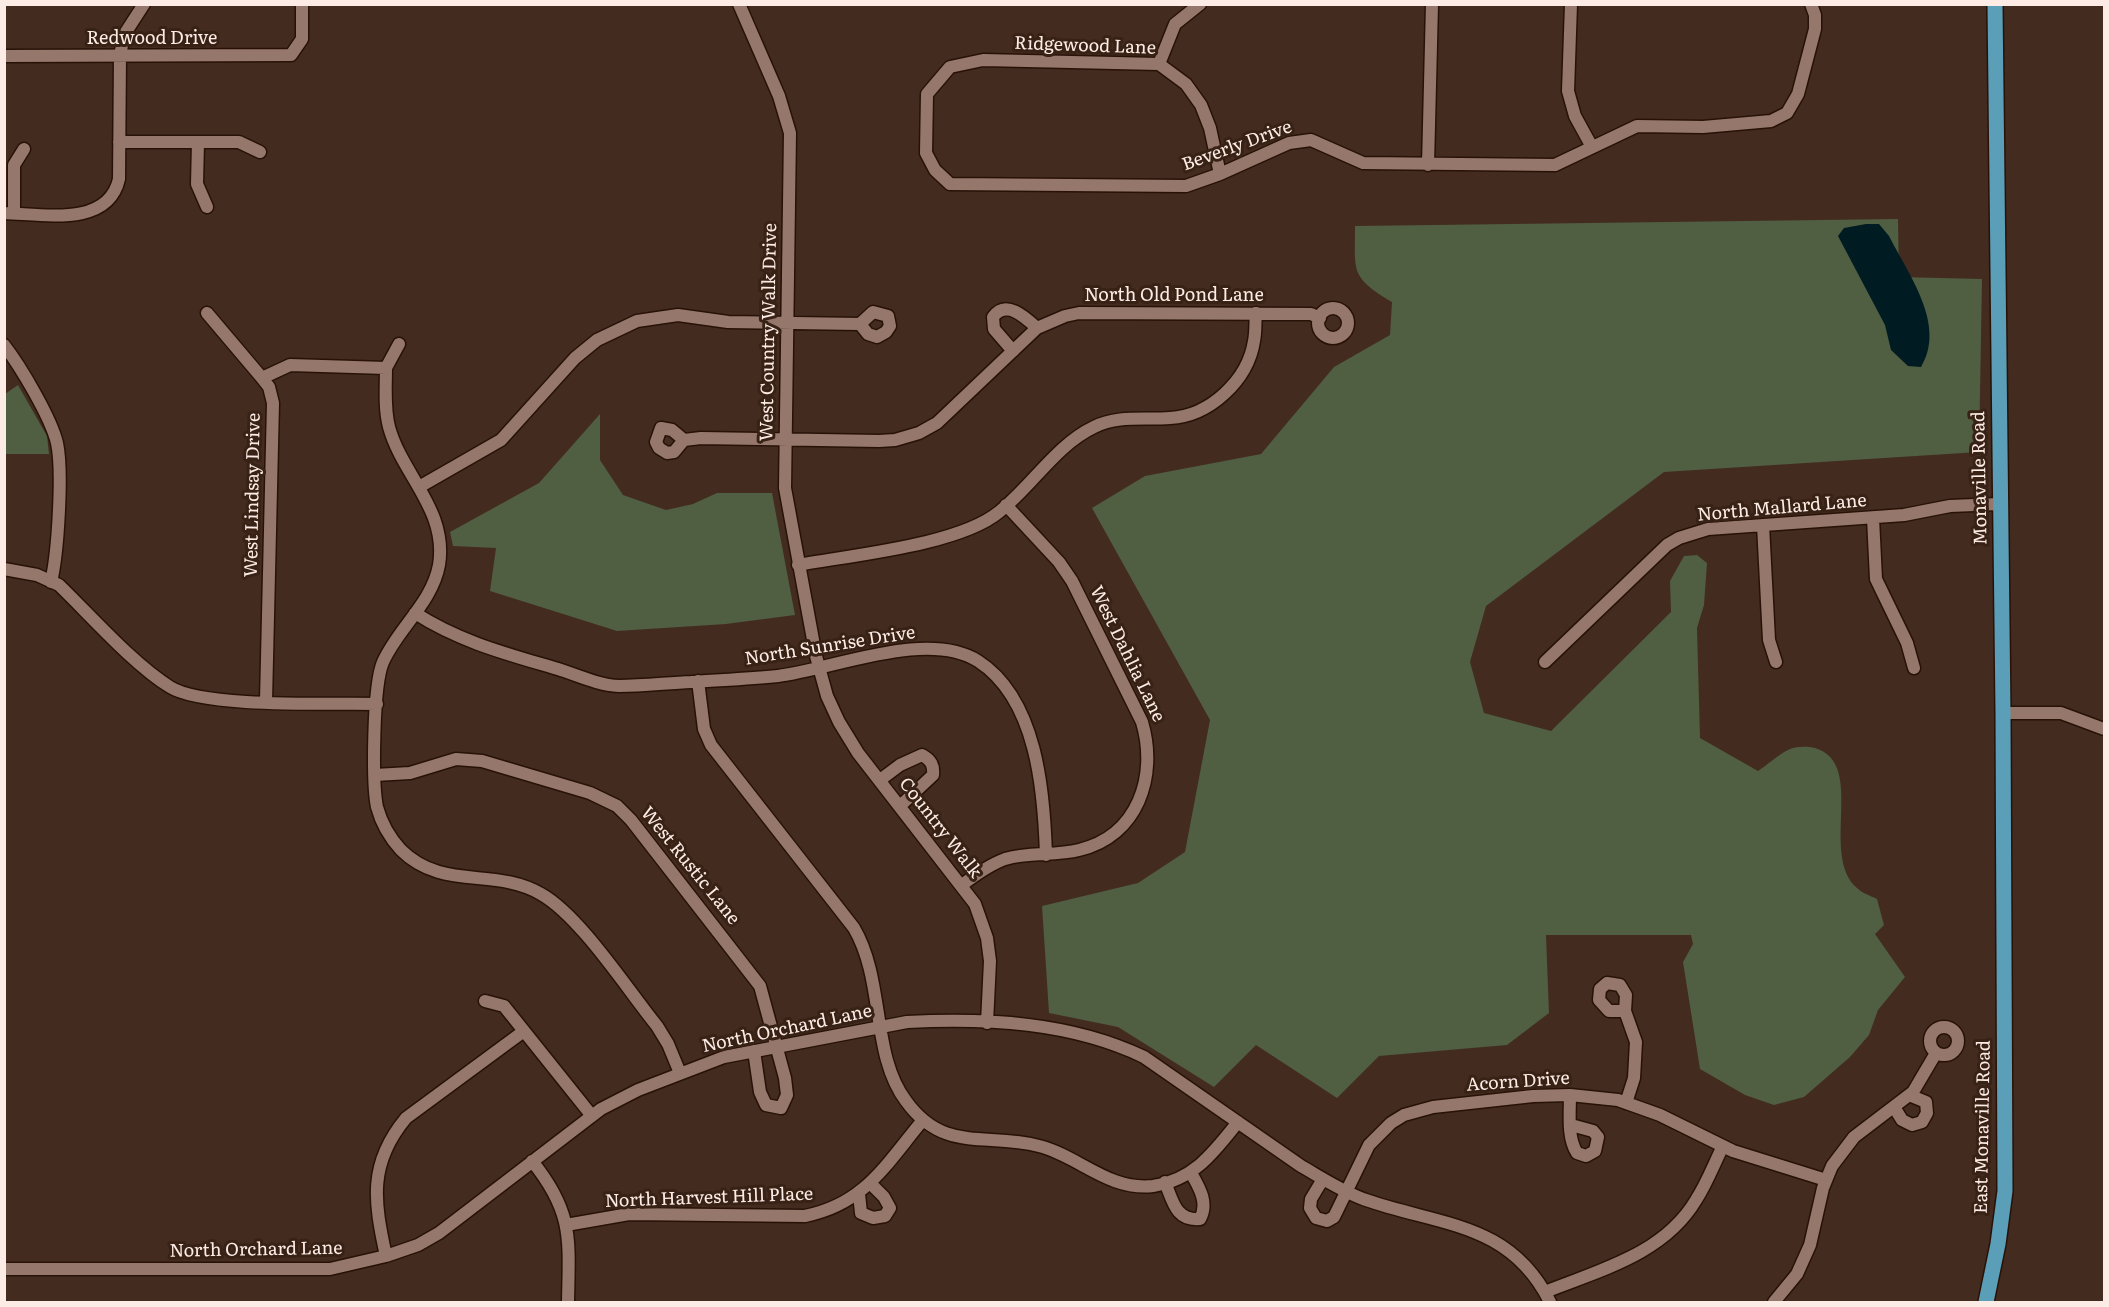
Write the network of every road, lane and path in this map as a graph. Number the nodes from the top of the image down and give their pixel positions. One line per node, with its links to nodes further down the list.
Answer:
1 (144, 4): 10 (street)
2 (302, 4): 10 (street, Redwood Drive)
3 (739, 4): 25 (street, West Country Walk Drive)
4 (1200, 4): 11 (street)
5 (1432, 4): 18 (street)
6 (1571, 4): 15 (street)
7 (1811, 4): 15 (street, Beverly Drive)
8 (1995, 4): 36 (main road, Monaville Road)
9 (4, 56): 10 (street, Redwood Drive)
10 (120, 56): 13 (street)
11 (1159, 64): 12 (street, Ridgewood Lane); 19 (street, Ridgewood Lane)
12 (927, 94): 19 (street, Beverly Drive)
13 (119, 141): 14 (street); 21 (street)
14 (198, 142): 17 (street); 20 (street)
15 (1593, 147): 18 (street, Beverly Drive)
16 (24, 149): 21 (street)
17 (260, 152)
18 (1428, 165): 19 (street, Beverly Drive)
19 (1220, 174)
20 (207, 207)
21 (9, 213)
22 (207, 313): 32 (street, West Lindsay Drive)
23 (1256, 313): 24 (street, North Old Pond Lane); 27 (street, North Old Pond Lane); 37 (street)
24 (1320, 318)
25 (787, 323): 26 (street); 34 (street, West Country Walk Drive); 35 (street)
26 (860, 324)
27 (1037, 328): 30 (street, North Old Pond Lane); 30 (street)
28 (399, 344): 31 (street)
29 (4, 345): 42 (street)
30 (1013, 351): 34 (street, North Old Pond Lane)
31 (386, 368): 32 (street); 35 (street)
32 (262, 378): 49 (street, West Lindsay Drive)
33 (684, 440): 34 (street, North Old Pond Lane)
34 (784, 440): 40 (street, West Country Walk Drive)
35 (419, 487): 43 (street)
36 (1999, 504): 38 (street, North Mallard Lane); 51 (main road, Monaville Road)
37 (1006, 505): 40 (street); 56 (street, West Dahlia Lane)
38 (1873, 518): 39 (street, North Mallard Lane); 47 (street)
39 (1763, 525): 44 (street, North Mallard Lane); 45 (street)
40 (798, 565): 46 (street, West Country Walk Drive)
41 (4, 569): 42 (street)
42 (51, 582): 49 (street)
43 (415, 613): 48 (street, North Sunrise Drive); 50 (street)
44 (1545, 662)
45 (1776, 662)
46 (819, 668): 48 (street, North Sunrise Drive); 54 (street, Country Walk); 56 (street, North Sunrise Drive)
47 (1914, 668)
48 (698, 681): 62 (street)
49 (266, 701): 50 (street)
50 (377, 704): 53 (street)
51 (2003, 713): 52 (street); 58 (main road, Monaville Road)
52 (2104, 729)
53 (375, 775): 64 (street, West Rustic Lane); 67 (street)
54 (880, 780): 55 (street, Country Walk); 55 (street)
55 (900, 806): 57 (street, Country Walk)
56 (1046, 855): 57 (street, West Dahlia Lane)
57 (962, 885): 61 (street, Country Walk)
58 (2004, 951): 91 (main road, East Monaville Road)
59 (485, 1001): 63 (street)
60 (1625, 1011): 60 (street); 70 (street)
61 (987, 1023): 62 (street, North Orchard Lane); 74 (street, North Orchard Lane)
62 (882, 1027): 64 (street, North Orchard Lane); 73 (street)
63 (524, 1031): 72 (street); 86 (street)
64 (776, 1047): 65 (street, North Orchard Lane); 65 (street, West Rustic Lane)
65 (754, 1051): 67 (street, North Orchard Lane)
66 (1936, 1053): 69 (street)
67 (680, 1073): 72 (street, North Orchard Lane)
68 (1570, 1095): 70 (street, Acorn Drive); 75 (street); 83 (street, Acorn Drive)
69 (1909, 1095): 71 (street); 71 (street)
70 (1626, 1102): 76 (street, Acorn Drive)
71 (1894, 1107): 80 (street)
72 (592, 1116): 77 (street, North Orchard Lane)
73 (922, 1120): 81 (street); 82 (street, North Harvest Hill Place)
74 (1238, 1122): 78 (street); 79 (street, North Orchard Lane)
75 (1570, 1125)
76 (1723, 1146): 80 (street, Acorn Drive); 88 (street)
77 (532, 1161): 85 (street); 86 (street, North Orchard Lane)
78 (1191, 1173): 81 (street); 81 (street)
79 (1323, 1179): 83 (street, North Orchard Lane); 83 (street, Acorn Drive)
80 (1827, 1180): 89 (street)
81 (1165, 1182)
82 (870, 1183): 84 (street, North Harvest Hill Place); 84 (street)
83 (1345, 1191): 88 (street, North Orchard Lane)
84 (859, 1194): 85 (street, North Harvest Hill Place)
85 (566, 1224): 90 (street)
86 (386, 1256): 87 (street, North Orchard Lane)
87 (4, 1269)
88 (1548, 1297)
89 (1779, 1301)
90 (568, 1302)
91 (1986, 1302)

